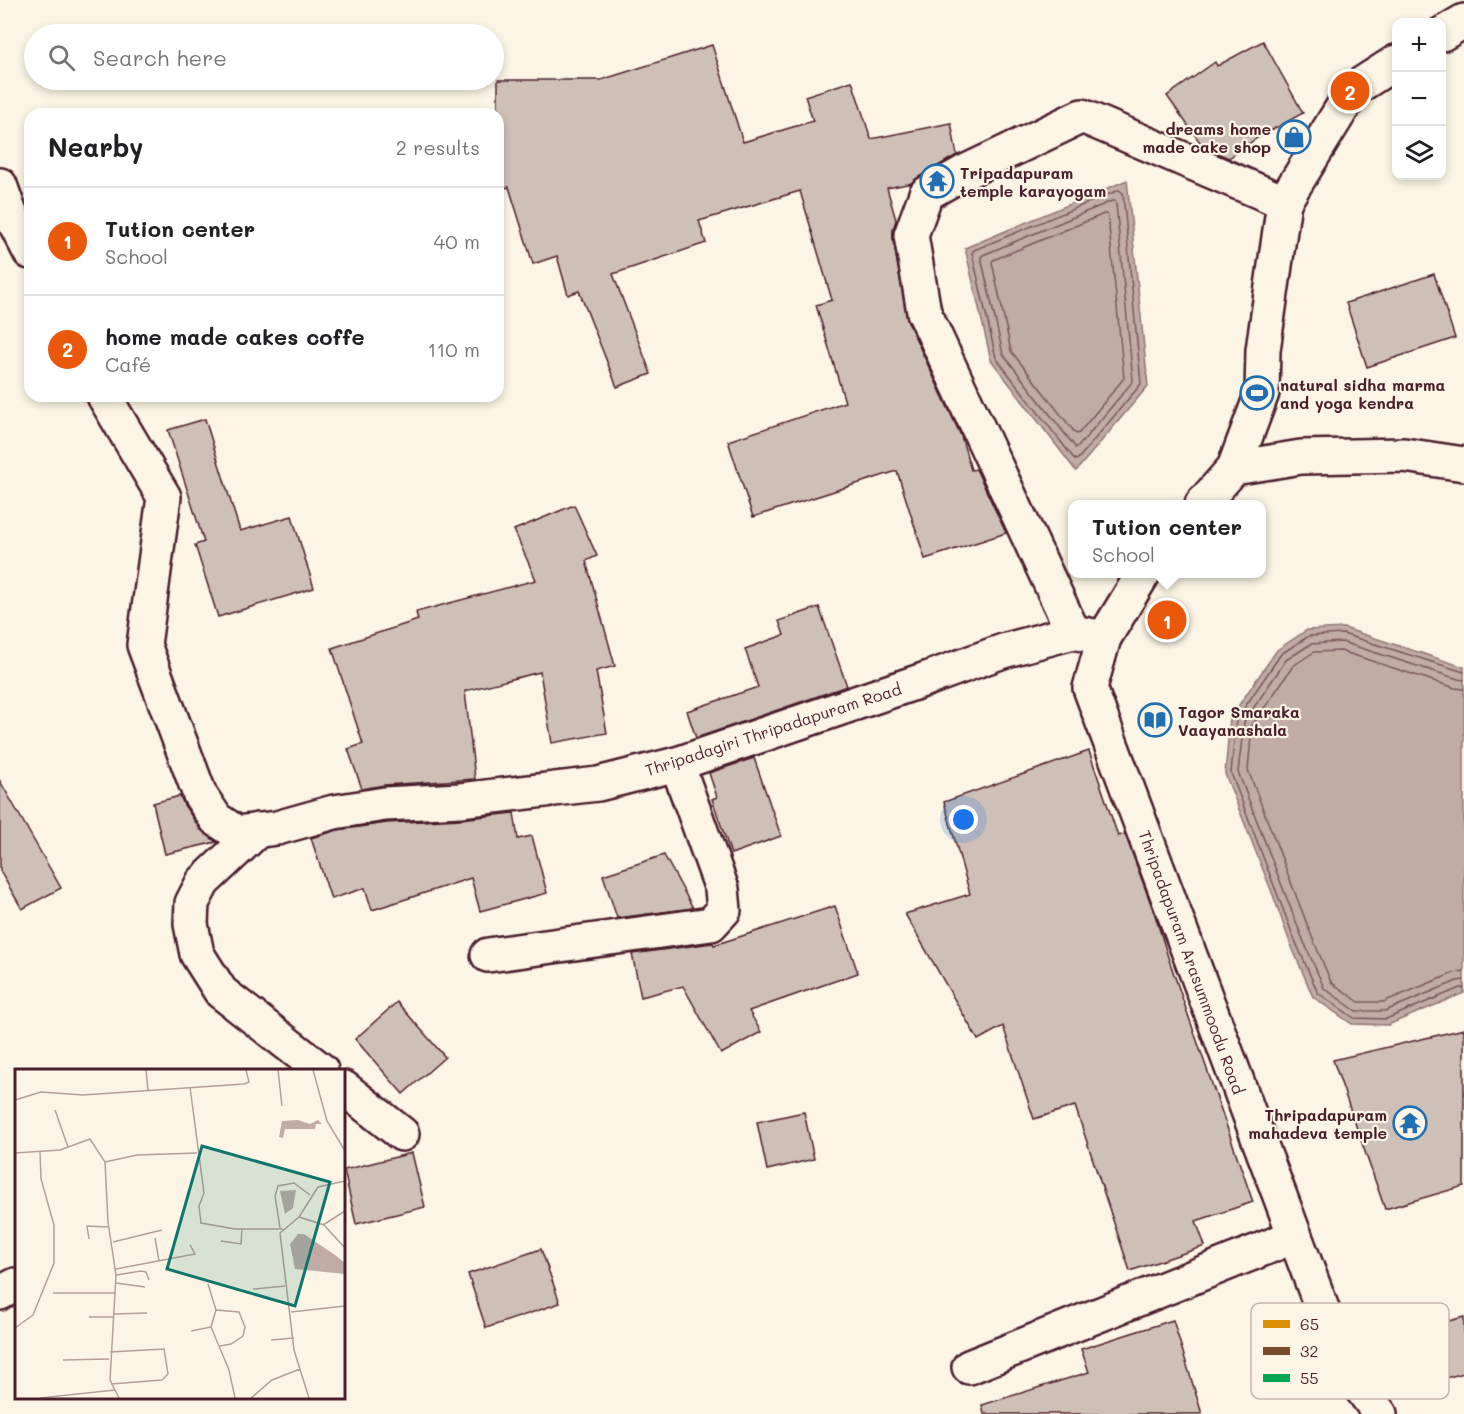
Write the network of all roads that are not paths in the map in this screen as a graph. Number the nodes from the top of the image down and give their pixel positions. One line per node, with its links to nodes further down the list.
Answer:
1 (1464, 21): 2 (street)
2 (1446, 32)
3 (1392, 65): 5 (street)
4 (0, 185): 6 (street)
5 (1284, 202): 9 (street); 12 (street)
6 (24, 240)
7 (108, 402): 14 (street, Thripadagiri Thripadapuram Road)
8 (1464, 464): 9 (street)
9 (1234, 468): 10 (street)
10 (1206, 500)
11 (1139, 578): 12 (street, Thripadapuram Arasummoodu Road)
12 (1088, 635): 13 (street, Thripadagiri Thripadapuram Road); 19 (street, Thripadapuram Arasummoodu Road)
13 (677, 764): 14 (street, Thripadagiri Thripadapuram Road); 15 (street)
14 (258, 830): 16 (street)
15 (488, 955)
16 (318, 1069)
17 (345, 1089): 18 (street)
18 (402, 1134)
19 (1295, 1236): 22 (street, Thripadapuram Arasummoodu Road); 23 (street)
20 (15, 1286): 21 (street)
21 (0, 1293)
22 (1320, 1303)
23 (969, 1367)
24 (1369, 1399): 25 (street, Thripadapuram Arasummoodu Road)
25 (1380, 1414)

